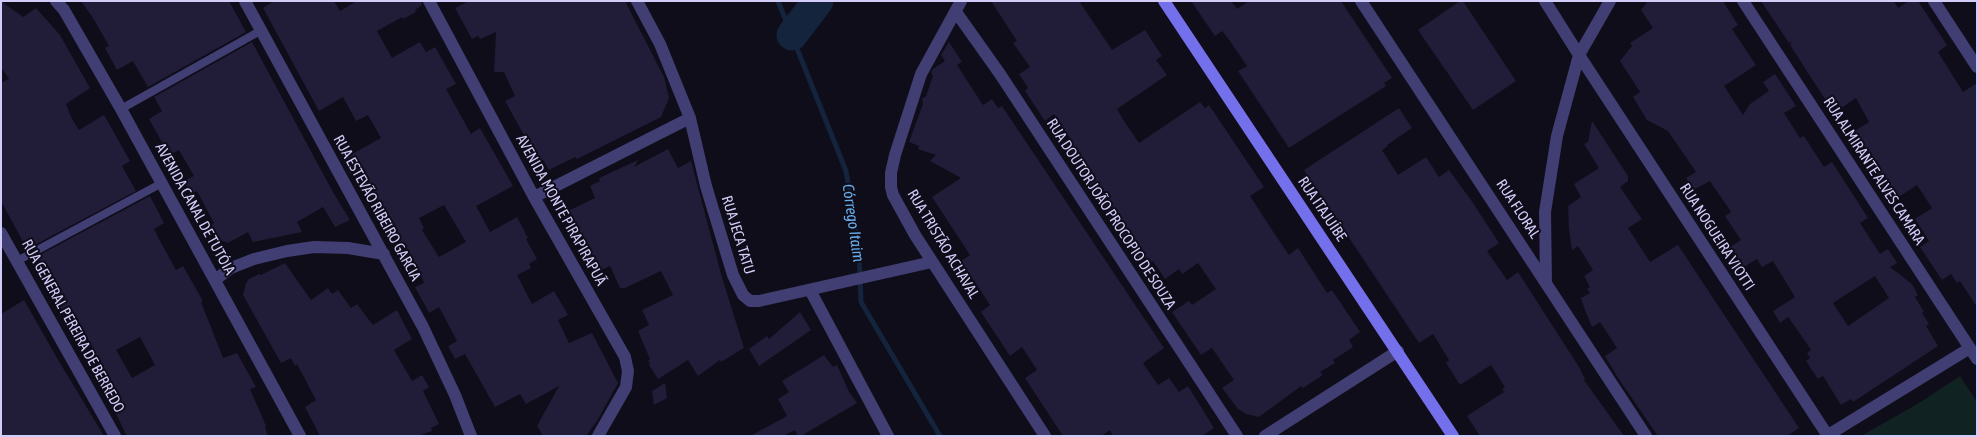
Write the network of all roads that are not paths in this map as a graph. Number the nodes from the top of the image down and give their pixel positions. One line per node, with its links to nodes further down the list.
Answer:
1 (56, 1): 15 (street, AVENIDA CANAL DE TUTÓIA)
2 (245, 1): 12 (street, RUA ESTEVÃO RIBEIRO GARCIA)
3 (429, 1): 18 (street, AVENIDA MONTE PIRAPIRAPUÃ)
4 (637, 1): 16 (street, RUA JECA TATU)
5 (1164, 1): 26 (main road, RUA ITAJUÍBE)
6 (1361, 1): 24 (street, RUA FLORAL)
7 (1545, 1): 13 (street, RUA NOGUEIRA VIOTTI)
8 (1610, 1): 13 (street)
9 (1744, 1): 27 (street, RUA ALMIRANTE ALVES CAMARA)
10 (1934, 1): 14 (street)
11 (958, 7): 22 (street, RUA TRISTÃO ACHAVAL); 35 (street, RUA DOUTOR JOÃO PROCOPIO DE SOUZA)
12 (260, 31): 15 (lane); 20 (street, RUA ESTEVÃO RIBEIRO GARCIA)
13 (1578, 55): 24 (street); 28 (street, RUA NOGUEIRA VIOTTI)
14 (1977, 67)
15 (121, 109): 17 (street, AVENIDA CANAL DE TUTÓIA)
16 (690, 118): 18 (street); 25 (street, RUA JECA TATU)
17 (162, 183): 21 (lane); 23 (street, AVENIDA CANAL DE TUTÓIA)
18 (534, 197): 32 (street, AVENIDA MONTE PIRAPIRAPUÃ)
19 (1, 233): 21 (street, RUA GENERAL PEREIRA DE BERREDO)
20 (384, 254): 23 (street); 31 (street, RUA ESTEVÃO RIBEIRO GARCIA)
21 (18, 261): 29 (street, RUA GENERAL PEREIRA DE BERREDO)
22 (932, 262): 25 (street, RUA JECA TATU); 34 (street, RUA TRISTÃO ACHAVAL)
23 (215, 280): 30 (street, AVENIDA CANAL DE TUTÓIA)
24 (1546, 283): 38 (street, RUA FLORAL)
25 (810, 290): 33 (street)
26 (1398, 351): 36 (street); 37 (main road, RUA ITAJUÍBE)
27 (1973, 353): 28 (street)
28 (1828, 435)
29 (116, 436)
30 (300, 436)
31 (471, 436)
32 (598, 436)
33 (888, 436)
34 (1045, 436)
35 (1237, 436)
36 (1265, 436)
37 (1454, 436)
38 (1646, 436)

